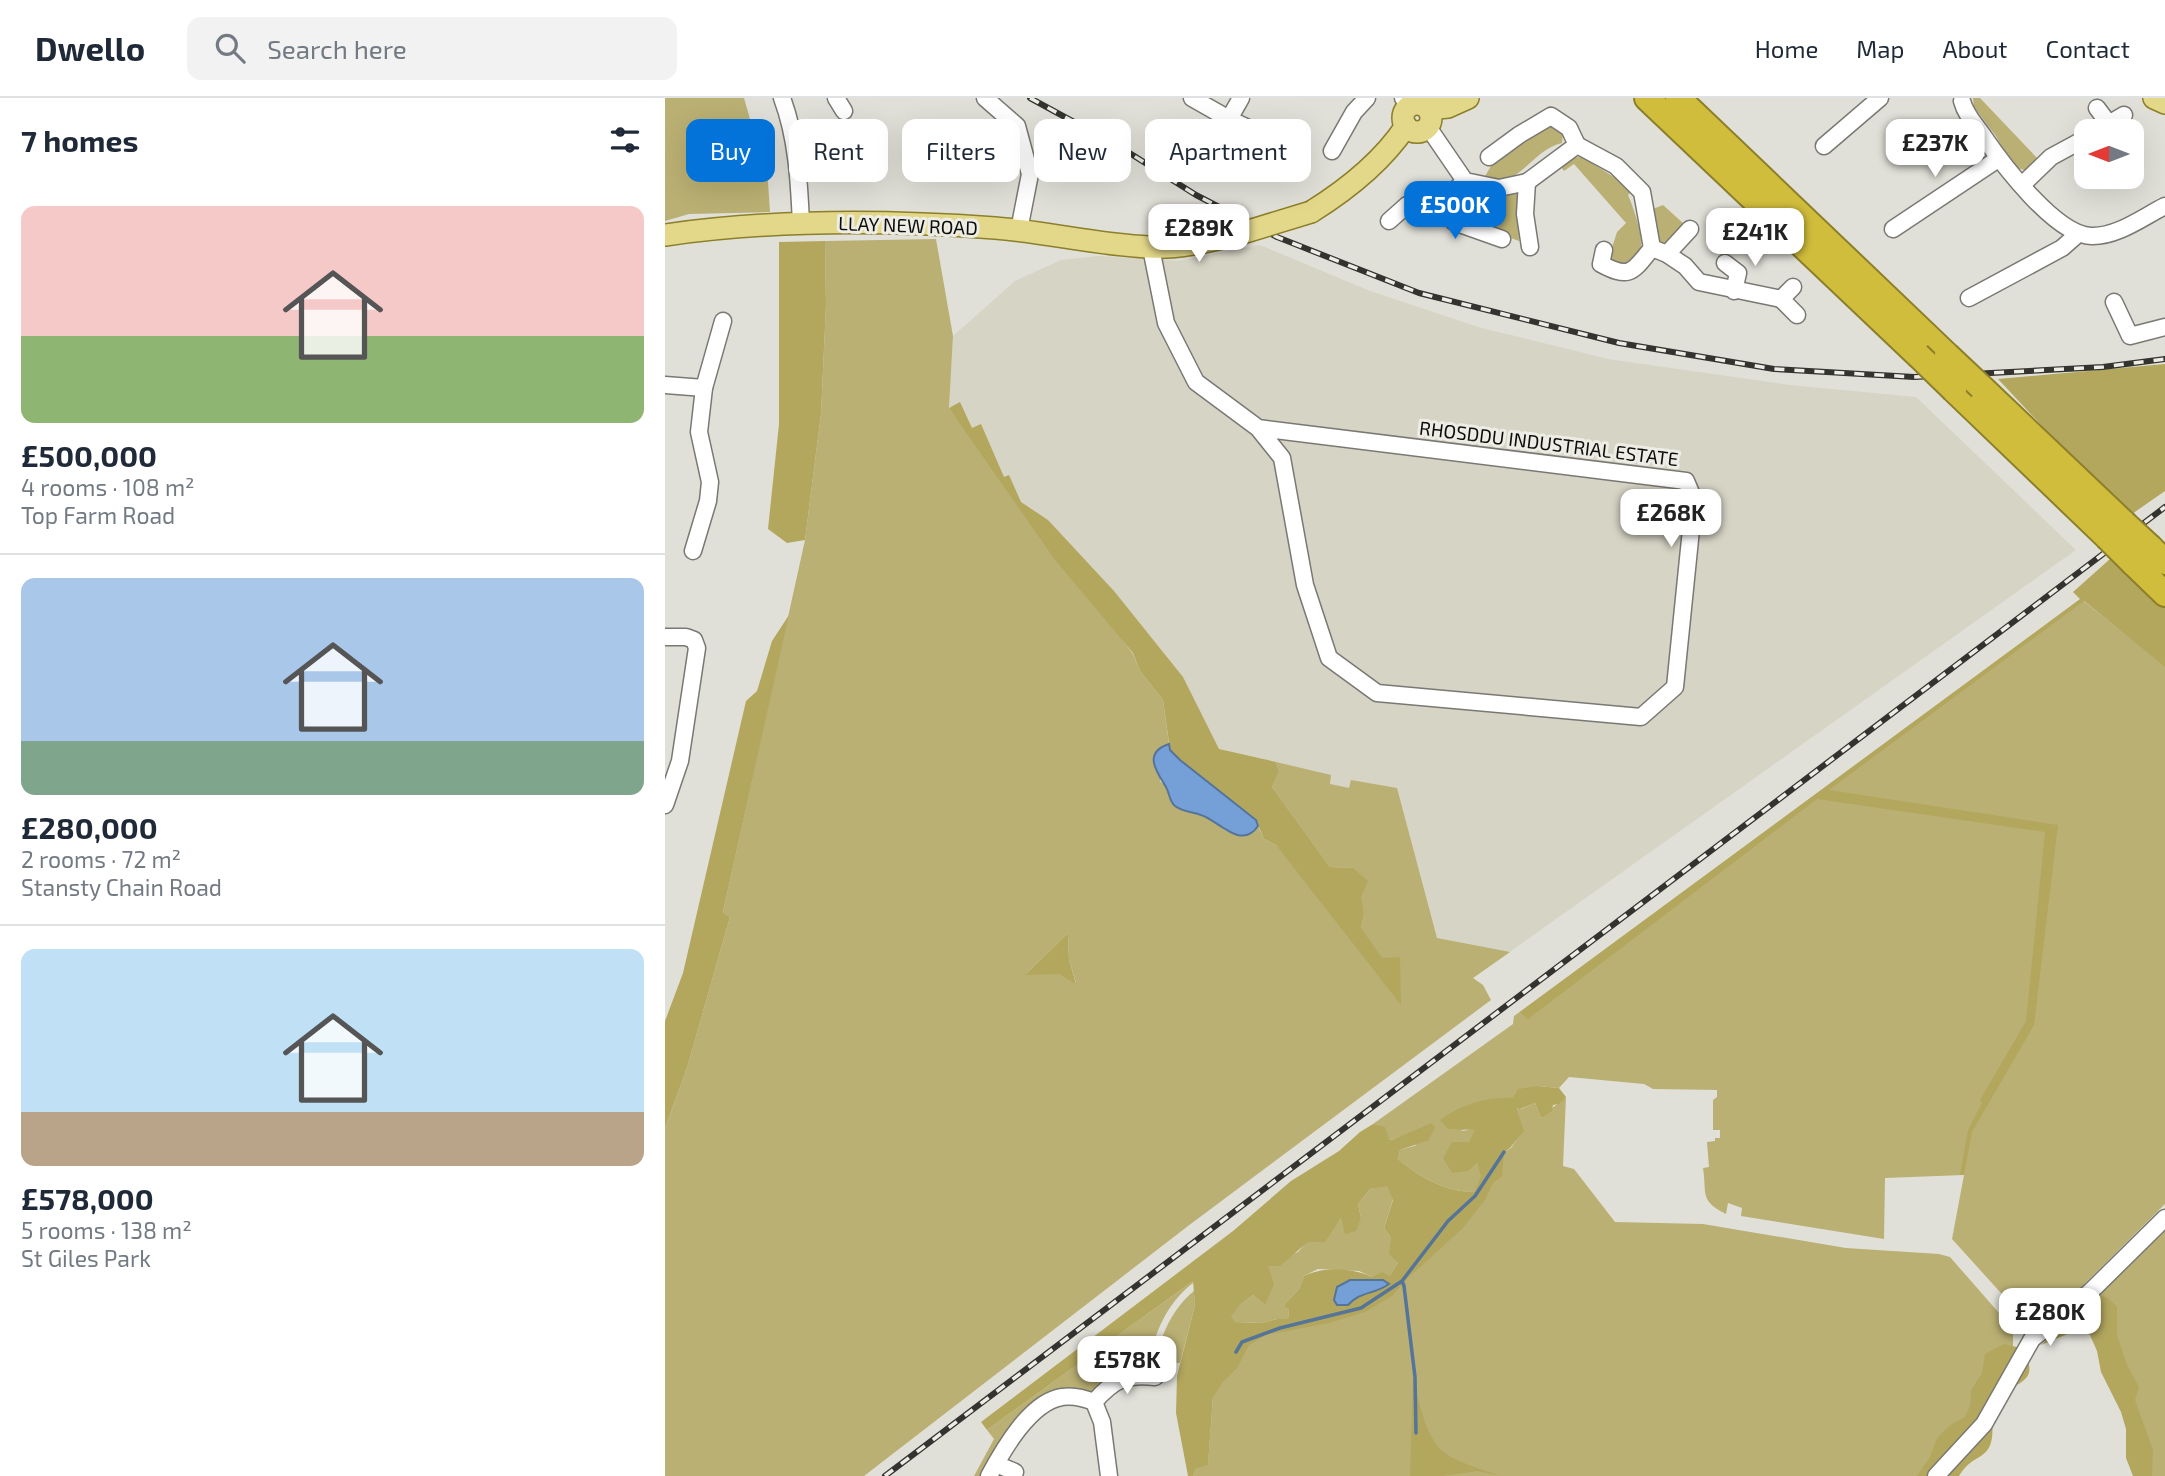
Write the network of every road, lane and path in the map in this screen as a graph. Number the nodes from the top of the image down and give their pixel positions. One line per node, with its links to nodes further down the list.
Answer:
1 (782, 98): 32 (street)
2 (985, 98): 34 (street)
3 (1192, 98): 16 (street)
4 (1241, 98): 16 (street)
5 (1367, 98): 22 (street)
6 (1468, 98): 14 (main road)
7 (1647, 98): 54 (highway, bridge)
8 (1678, 98): 54 (highway, bridge)
9 (1880, 98): 21 (street)
10 (2154, 98): 12 (main road)
11 (1957, 99): 24 (street)
12 (2165, 103)
13 (2098, 108): 17 (street)
14 (1415, 113): 25 (street); 39 (main road, LLAY NEW ROAD, bridge)
15 (2124, 116): 18 (street)
16 (1229, 119)
17 (2101, 119)
18 (2119, 119)
19 (1577, 145): 23 (street); 26 (street); 40 (street)
20 (2074, 145): 27 (street)
21 (1824, 146)
22 (1332, 151)
23 (1489, 158)
24 (1998, 159): 27 (street); 30 (street)
25 (1465, 181): 26 (street); 28 (street)
26 (1527, 182): 38 (street)
27 (2022, 185): 36 (street)
28 (1443, 201): 31 (street); 37 (street)
29 (2165, 206): 36 (street)
30 (1894, 208)
31 (1389, 221)
32 (801, 223): 34 (main road, LLAY NEW ROAD); 35 (main road, LLAY NEW ROAD)
33 (1690, 229): 40 (street)
34 (1019, 230): 39 (main road, LLAY NEW ROAD)
35 (665, 234)
36 (2078, 234): 45 (street)
37 (1502, 239)
38 (1530, 247)
39 (1151, 248): 53 (street, RHOSDDU INDUSTRIAL ESTATE)
40 (1660, 251): 41 (street); 44 (street)
41 (1600, 260)
42 (1724, 263): 44 (street)
43 (1793, 287): 46 (street)
44 (1734, 290): 46 (street)
45 (1969, 298)
46 (1781, 299): 48 (street)
47 (2114, 302): 50 (street)
48 (1797, 315)
49 (723, 321): 52 (street)
50 (2165, 327)
51 (665, 385): 52 (street)
52 (704, 388): 55 (street)
53 (1258, 428): 53 (street, RHOSDDU INDUSTRIAL ESTATE)
54 (2115, 530): 56 (highway, bridge)
55 (693, 551)
56 (2150, 558): 57 (highway)
57 (2165, 594)
58 (665, 636): 59 (street)
59 (665, 804)
60 (2165, 1218): 66 (street)
61 (1155, 1377): 62 (street)
62 (1094, 1402): 63 (street); 65 (street)
63 (993, 1470): 64 (street)
64 (1015, 1472)
65 (1109, 1476)
66 (1936, 1476)

